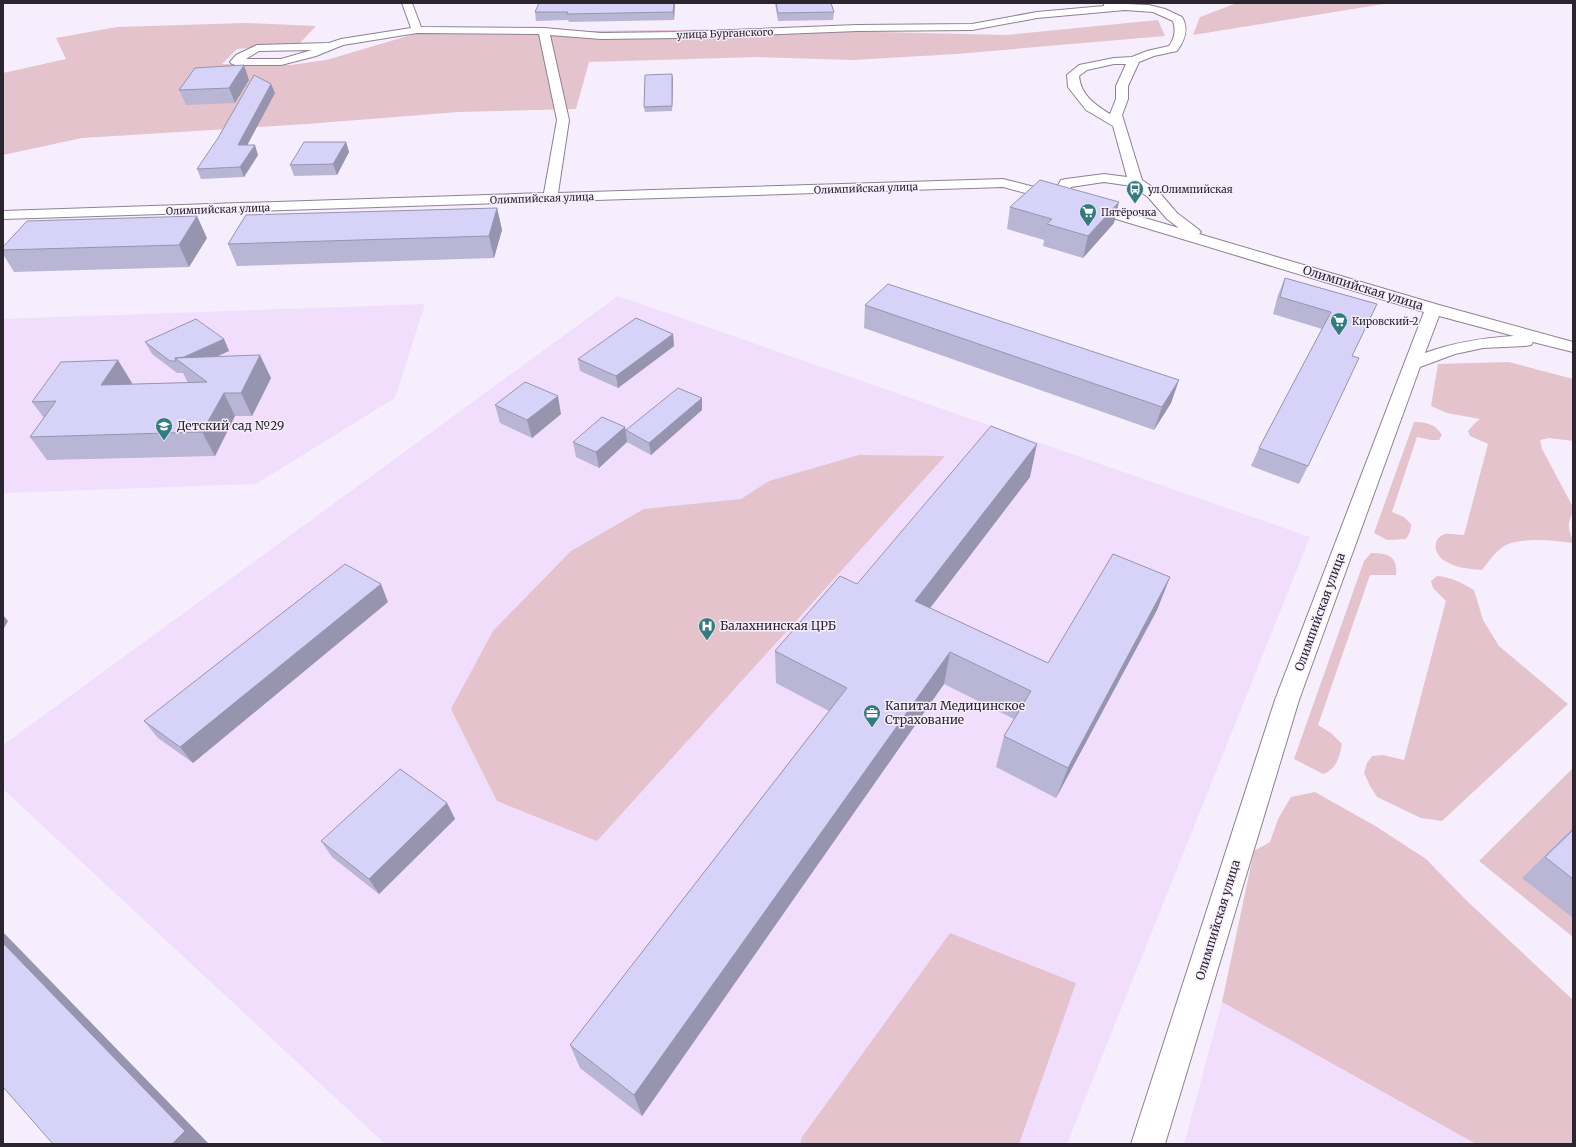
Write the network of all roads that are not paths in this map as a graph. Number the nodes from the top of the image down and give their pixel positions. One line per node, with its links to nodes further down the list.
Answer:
1 (407, 3): 4 (street)
2 (1101, 3): 3 (street)
3 (1121, 8): 5 (street, улица Бурганского); 7 (street)
4 (417, 30): 5 (street, улица Бурганского); 6 (street, улица Бурганского)
5 (544, 31): 10 (street)
6 (330, 46): 6 (street, улица Бурганского)
7 (1134, 60): 8 (street); 8 (street)
8 (1119, 124): 9 (street)
9 (1136, 182): 11 (street, Олимпийская улица); 13 (street, Олимпийская улица)
10 (550, 198): 11 (street, Олимпийская улица); 12 (street, Олимпийская улица)
11 (1078, 203): 13 (street, Олимпийская улица)
12 (3, 215)
13 (1207, 241): 14 (street, Олимпийская улица)
14 (1433, 309): 15 (street); 17 (street, Олимпийская улица)
15 (1545, 340): 16 (street); 17 (street)
16 (1573, 347)
17 (1412, 364): 18 (street, Олимпийская улица)
18 (1148, 1144)

